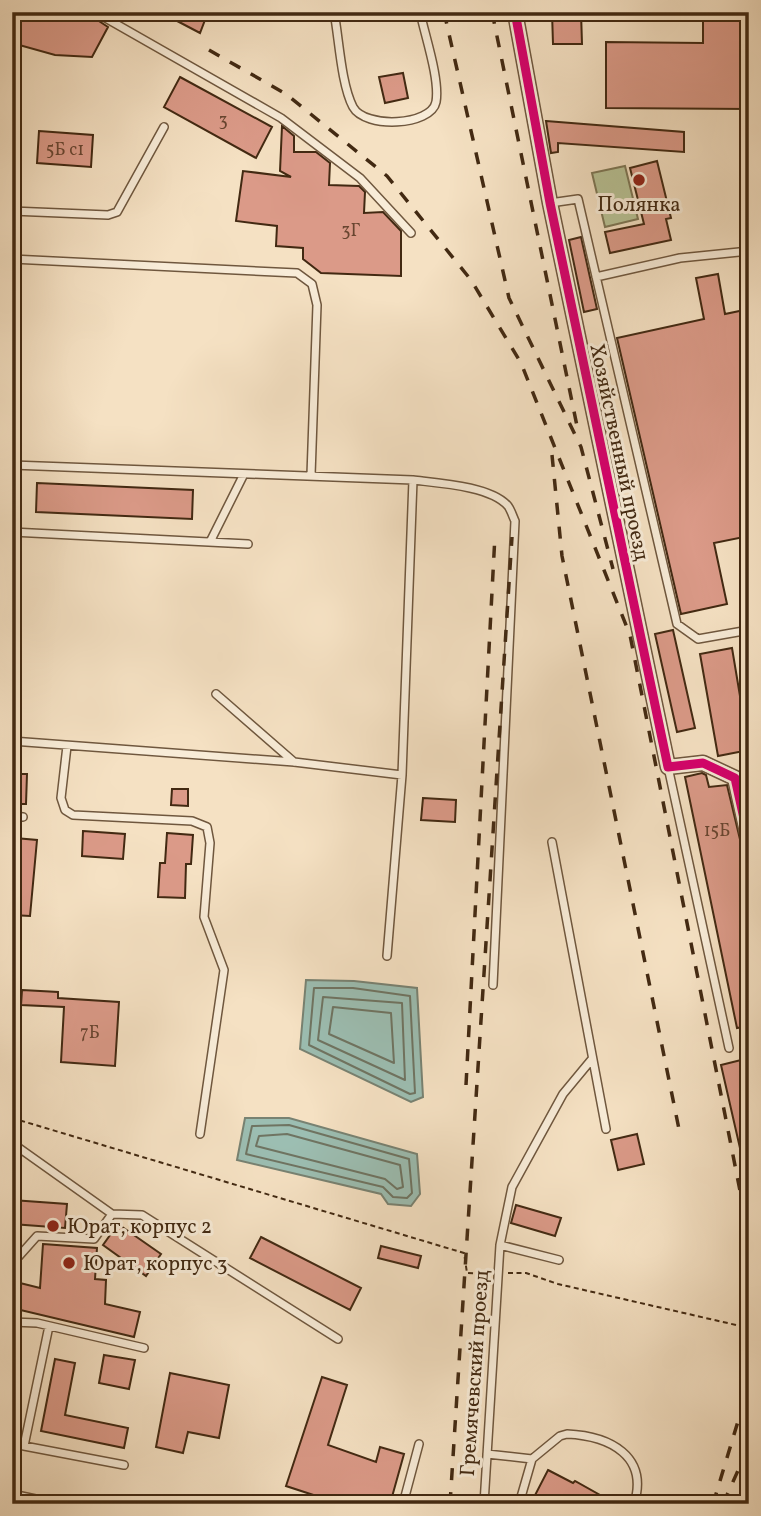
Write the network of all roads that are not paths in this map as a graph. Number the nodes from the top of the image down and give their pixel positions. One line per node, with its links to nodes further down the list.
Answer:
1 (95, 12): 8 (lane)
2 (334, 12): 3 (lane)
3 (420, 12)
4 (515, 12): 6 (street, Хозяйственный проезд)
5 (164, 127): 7 (lane)
6 (550, 203): 11 (lane); 24 (street, Хозяйственный проезд)
7 (12, 211)
8 (411, 233)
9 (749, 251): 11 (lane)
10 (12, 259): 13 (lane)
11 (596, 277): 19 (lane)
12 (12, 465): 14 (lane)
13 (310, 475): 14 (lane); 15 (lane)
14 (243, 476): 17 (lane)
15 (414, 480): 25 (lane); 31 (lane)
16 (12, 532): 17 (lane)
17 (210, 542): 18 (lane)
18 (247, 544)
19 (749, 631)
20 (216, 694): 23 (lane)
21 (12, 741): 22 (lane)
22 (66, 746): 23 (lane); 35 (lane)
23 (295, 762): 25 (lane)
24 (668, 767): 28 (street); 32 (lane)
25 (402, 775): 30 (lane)
26 (12, 816): 27 (lane)
27 (23, 817)
28 (749, 841)
29 (552, 842): 33 (lane)
30 (387, 956)
31 (493, 985)
32 (729, 1048)
33 (592, 1059): 34 (lane); 38 (lane, Гремячевский проезд)
34 (606, 1129)
35 (200, 1134)
36 (12, 1143): 37 (lane)
37 (112, 1213): 40 (lane); 43 (lane)
38 (500, 1245): 39 (lane); 46 (lane, Гремячевский проезд)
39 (559, 1260)
40 (12, 1264)
41 (12, 1322): 42 (lane)
42 (49, 1326): 44 (lane); 48 (lane)
43 (338, 1339)
44 (144, 1348)
45 (419, 1444): 51 (lane)
46 (487, 1454): 47 (lane); 52 (lane, Гремячевский проезд)
47 (532, 1458): 53 (lane); 54 (lane)
48 (124, 1465)
49 (12, 1494): 50 (lane)
50 (59, 1504)
51 (403, 1504)
52 (484, 1504)
53 (519, 1504)
54 (634, 1504)

